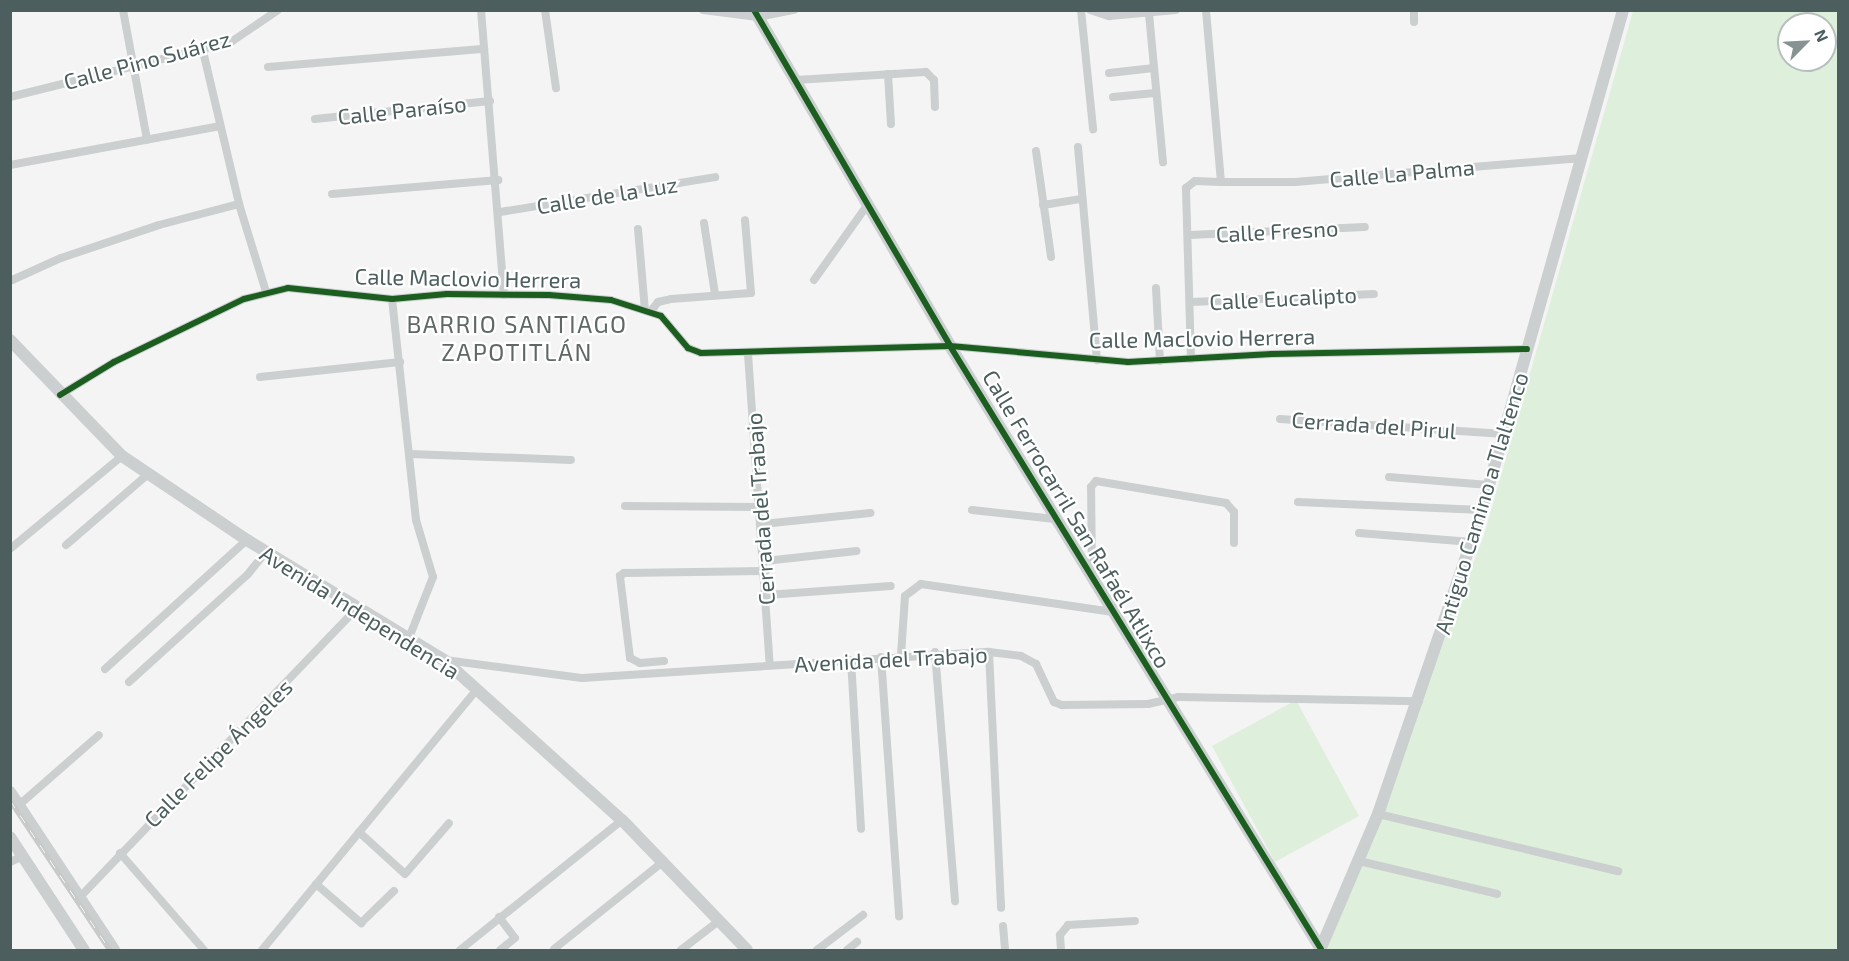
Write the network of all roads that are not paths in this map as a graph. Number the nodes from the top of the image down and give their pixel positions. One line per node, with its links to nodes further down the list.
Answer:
1 (123, 10): 18 (street)
2 (278, 10): 16 (street, Calle Pino Suárez)
3 (482, 10): 17 (street)
4 (545, 10): 24 (street)
5 (703, 10): 13 (street)
6 (794, 10): 13 (street)
7 (1081, 10): 33 (street)
8 (1176, 10): 14 (street)
9 (1206, 10): 42 (street)
10 (1414, 10): 15 (street)
11 (1623, 10): 37 (street, Antiguo Camino a Tlaltenco)
12 (1095, 11): 14 (street)
13 (756, 14): 23 (street, Calle Ferrocarril San Rafaél Atlixco)
14 (1149, 14): 20 (street)
15 (1413, 22)
16 (202, 48): 18 (street, Calle Pino Suárez); 32 (street)
17 (484, 49): 19 (street); 28 (street)
18 (133, 66): 26 (street, Calle Pino Suárez); 34 (street)
19 (268, 67)
20 (1154, 68): 21 (street); 25 (street)
21 (1109, 73)
22 (888, 74): 23 (street); 29 (street); 31 (street)
23 (796, 80): 46 (street, Calle Ferrocarril San Rafaél Atlixco)
24 (555, 88)
25 (1155, 93): 27 (street); 38 (street)
26 (10, 97)
27 (1113, 97)
28 (490, 101): 30 (street, Calle Paraíso); 41 (street)
29 (935, 107)
30 (315, 119)
31 (891, 124)
32 (220, 126): 34 (street); 45 (street)
33 (1094, 129)
34 (147, 140): 39 (street)
35 (1078, 147): 44 (street)
36 (1036, 151): 47 (street)
37 (1582, 158): 42 (street, Calle La Palma); 67 (street, Antiguo Camino a Tlaltenco)
38 (1163, 162)
39 (10, 165)
40 (715, 177): 48 (street, Calle de la Luz)
41 (498, 180): 43 (street); 48 (street)
42 (1221, 182): 53 (street, Calle La Palma)
43 (332, 194)
44 (1082, 199): 47 (street); 70 (street)
45 (239, 204): 56 (street); 58 (street)
46 (868, 204): 55 (street); 66 (street, Calle Ferrocarril San Rafaél Atlixco)
47 (1043, 205): 54 (street)
48 (500, 212): 61 (street)
49 (745, 220): 59 (street)
50 (704, 223): 59 (street)
51 (1365, 227): 53 (street, Calle Fresno)
52 (638, 229): 64 (street)
53 (1190, 236): 63 (street)
54 (1051, 257)
55 (814, 280)
56 (10, 282)
57 (1156, 288): 71 (street)
58 (266, 292): 62 (street, Calle Maclovio Herrera); 74 (street, Calle Maclovio Herrera)
59 (715, 294): 64 (street)
60 (1374, 294): 63 (street, Calle Eucalipto)
61 (504, 295): 62 (street, Calle Maclovio Herrera); 64 (street, Calle Maclovio Herrera)
62 (392, 299): 72 (street)
63 (1192, 302): 69 (street)
64 (648, 310): 68 (street, Calle Maclovio Herrera)
65 (10, 339): 74 (street, Avenida Independencia)
66 (950, 346): 68 (street, Calle Maclovio Herrera); 70 (street, Calle Maclovio Herrera); 89 (street, Calle Ferrocarril San Rafaél Atlixco)
67 (1527, 349): 69 (street, Calle Maclovio Herrera); 76 (street, Antiguo Camino a Tlaltenco)
68 (748, 354): 85 (street, Cerrada del Trabajo)
69 (1191, 359): 71 (street, Calle Maclovio Herrera)
70 (1097, 360): 71 (street, Calle Maclovio Herrera)
71 (1160, 361)
72 (400, 362): 73 (street); 77 (street)
73 (260, 377)
74 (60, 395): 78 (street, Avenida Independencia)
75 (1280, 420): 76 (street, Cerrada del Pirul)
76 (1504, 434): 82 (street, Antiguo Camino a Tlaltenco)
77 (411, 454): 79 (street); 106 (street)
78 (122, 456): 80 (street, Avenida Independencia); 96 (street)
79 (571, 460)
80 (147, 475): 92 (street, Avenida Independencia); 95 (street)
81 (1389, 477): 82 (street)
82 (1489, 485): 87 (street, Antiguo Camino a Tlaltenco)
83 (1298, 502): 87 (street)
84 (625, 506): 85 (street)
85 (760, 507): 90 (street, Cerrada del Trabajo)
86 (972, 510): 89 (street)
87 (1482, 510): 93 (street, Antiguo Camino a Tlaltenco)
88 (870, 513): 90 (street)
89 (1055, 519): 101 (street, Calle Ferrocarril San Rafaél Atlixco)
90 (762, 524): 99 (street, Cerrada del Trabajo)
91 (1359, 532): 93 (street)
92 (247, 540): 98 (street, Avenida Independencia); 115 (street)
93 (1472, 542): 119 (street, Antiguo Camino a Tlaltenco)
94 (1234, 543): 101 (street)
95 (66, 545)
96 (10, 549)
97 (856, 551): 99 (street)
98 (266, 552): 104 (street, Avenida Independencia); 116 (street)
99 (765, 561): 100 (street, Cerrada del Trabajo)
100 (766, 571): 103 (street, Cerrada del Trabajo); 113 (street)
101 (1092, 578): 105 (street, Calle Ferrocarril San Rafaél Atlixco)
102 (891, 586): 103 (street)
103 (767, 595): 114 (street, Cerrada del Trabajo)
104 (357, 609): 106 (street, Avenida Independencia); 129 (street, Calle Felipe Ángeles)
105 (1113, 612): 109 (street); 118 (street, Calle Ferrocarril San Rafaél Atlixco)
106 (409, 638): 111 (street, Avenida Independencia)
107 (935, 652): 108 (street, Avenida del Trabajo); 109 (street, Avenida del Trabajo); 139 (street)
108 (989, 652): 118 (street, Avenida del Trabajo); 140 (street)
109 (901, 655): 110 (street, Avenida del Trabajo)
110 (882, 657): 112 (street, Avenida del Trabajo); 142 (street)
111 (444, 660): 114 (street, Avenida del Trabajo); 117 (street, Avenida Independencia)
112 (851, 660): 114 (street, Avenida del Trabajo); 126 (street)
113 (664, 661)
114 (771, 665)
115 (105, 669)
116 (129, 682)
117 (477, 689): 124 (street, Avenida Independencia); 127 (street)
118 (1167, 700): 119 (street, Avenida del Trabajo); 149 (street, Calle Ferrocarril San Rafaél Atlixco)
119 (1419, 701): 123 (street, Antiguo Camino a Tlaltenco)
120 (99, 735): 122 (street)
121 (10, 792): 122 (street)
122 (19, 805): 138 (street)
123 (1378, 814): 132 (street, Antiguo Camino a Tlaltenco); 134 (street)
124 (622, 820): 131 (street, Avenida Independencia); 143 (street)
125 (449, 823): 127 (street)
126 (861, 829)
127 (359, 832): 135 (street)
128 (10, 837): 130 (street)
129 (120, 853): 138 (street, Calle Felipe Ángeles); 152 (street)
130 (23, 856): 133 (street); 150 (street)
131 (664, 861): 144 (street, Avenida Independencia); 148 (street)
132 (1359, 861): 137 (street); 149 (street, Antiguo Camino a Tlaltenco)
133 (10, 862)
134 (1618, 871)
135 (316, 884): 136 (street); 153 (street)
136 (394, 891)
137 (1497, 894)
138 (80, 897): 151 (street)
139 (955, 901)
140 (1001, 908)
141 (862, 915): 158 (street)
142 (899, 916)
143 (499, 917): 154 (street); 155 (street)
144 (720, 920): 156 (street); 157 (street, Avenida Independencia)
145 (1135, 921): 161 (street)
146 (1002, 926): 160 (street)
147 (858, 942): 159 (street)
148 (554, 949)
149 (1321, 950)
150 (84, 951)
151 (114, 951)
152 (204, 951)
153 (262, 951)
154 (460, 951)
155 (500, 951)
156 (681, 951)
157 (747, 951)
158 (817, 951)
159 (847, 951)
160 (1005, 951)
161 (1061, 951)

